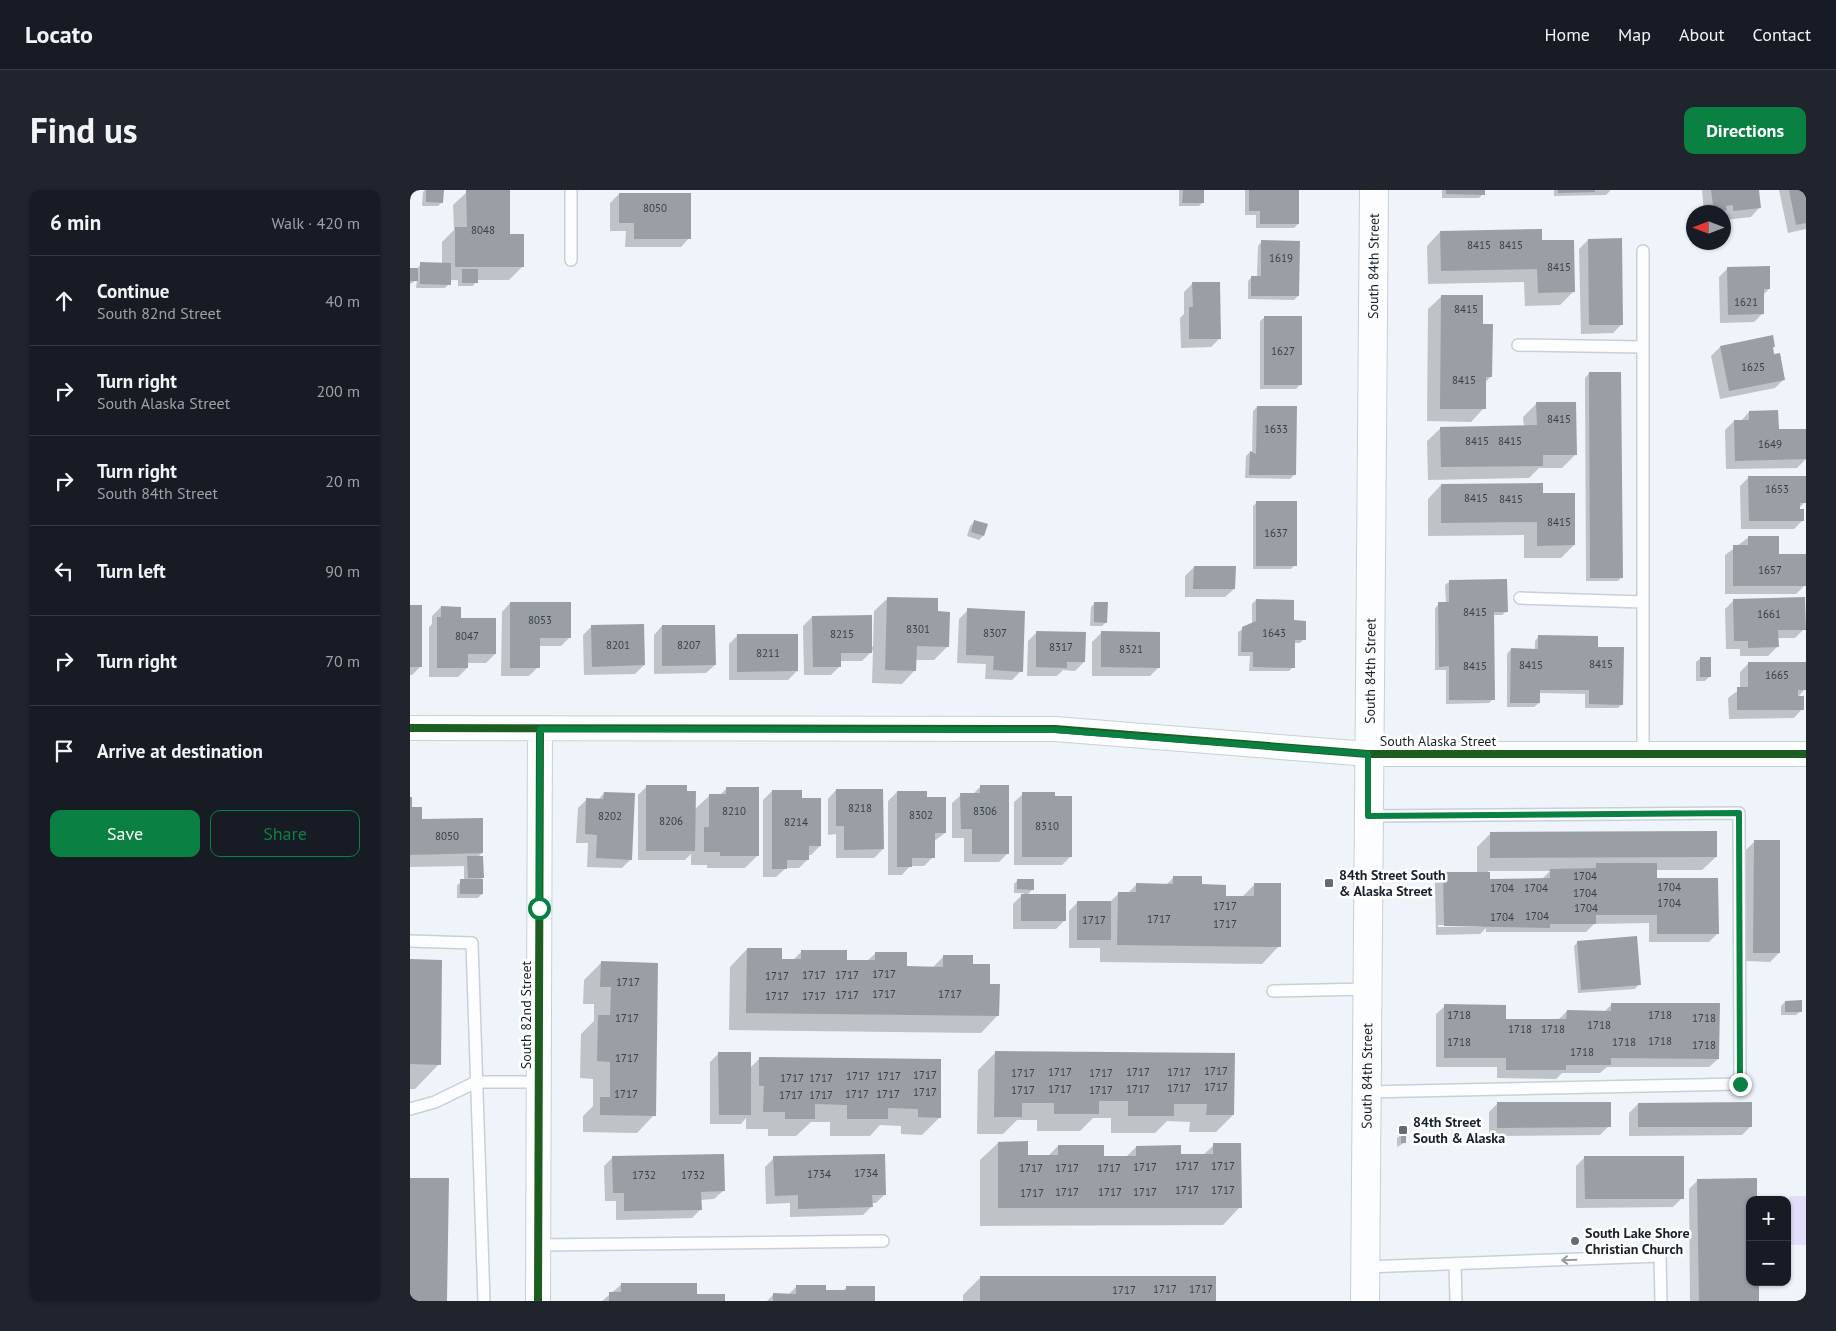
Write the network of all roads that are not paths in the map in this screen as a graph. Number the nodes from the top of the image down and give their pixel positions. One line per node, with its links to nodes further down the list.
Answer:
1 (571, 190): 4 (lane)
2 (1374, 190): 11 (main road, South 84th Street)
3 (1644, 251): 6 (lane)
4 (571, 260)
5 (1518, 345): 6 (lane)
6 (1644, 347): 8 (lane)
7 (1520, 598): 8 (lane)
8 (1643, 602): 12 (lane)
9 (410, 728): 10 (street, South Alaska Street)
10 (540, 729): 11 (street, South Alaska Street); 19 (street, South 82nd Street)
11 (1368, 754): 12 (street, South Alaska Street); 14 (main road, South 84th Street)
12 (1643, 754): 13 (street, South Alaska Street)
13 (1806, 754)
14 (1368, 816): 16 (main road, South 84th Street); 20 (lane)
15 (410, 941): 18 (lane)
16 (1367, 989): 17 (lane); 20 (main road, South 84th Street)
17 (1273, 991)
18 (476, 1082): 19 (lane); 21 (lane); 26 (lane)
19 (538, 1082): 23 (street, South 82nd Street)
20 (1366, 1092): 25 (main road, South 84th Street)
21 (410, 1109)
22 (883, 1241): 23 (lane)
23 (538, 1246): 27 (street, South 82nd Street)
24 (1455, 1264): 25 (lane); 29 (lane); 30 (lane, one-way to 24)
25 (1365, 1267): 28 (main road, South 84th Street)
26 (484, 1301)
27 (538, 1301)
28 (1365, 1301)
29 (1456, 1301)
30 (1660, 1301)

